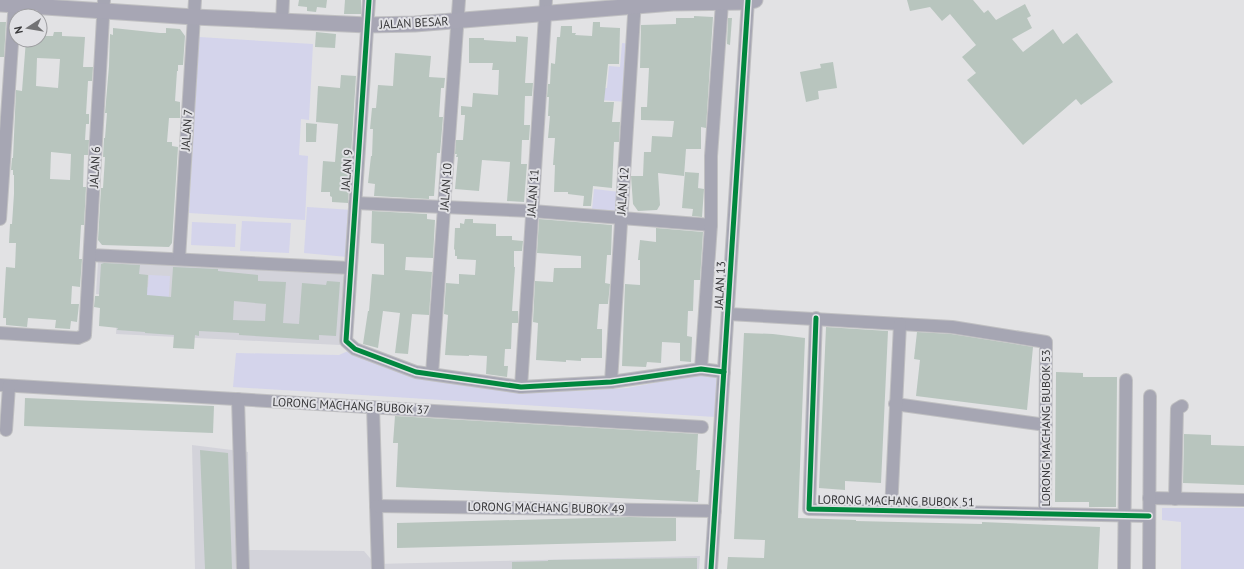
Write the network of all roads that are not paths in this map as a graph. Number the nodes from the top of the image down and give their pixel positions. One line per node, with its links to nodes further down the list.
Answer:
1 (195, 0): 11 (street, JALAN 7)
2 (283, 0): 12 (street)
3 (368, 0): 14 (street, JALAN 9)
4 (459, 0): 13 (street, JALAN 10)
5 (750, 1): 8 (main road, JALAN BESAR); 24 (street, JALAN 13)
6 (10, 3): 9 (main road, JALAN BESAR); 19 (street)
7 (635, 3): 8 (main road, JALAN BESAR); 10 (main road, JALAN BESAR); 18 (street, JALAN 12)
8 (722, 3): 20 (street)
9 (104, 5): 11 (main road, JALAN BESAR); 21 (street, JALAN 6)
10 (546, 6): 13 (main road, JALAN BESAR); 17 (street, JALAN 11)
11 (194, 17): 12 (main road, JALAN BESAR); 22 (street, JALAN 7)
12 (282, 21): 14 (main road, JALAN BESAR)
13 (457, 21): 14 (main road, JALAN BESAR); 16 (street, JALAN 10)
14 (367, 25): 15 (street, JALAN 9)
15 (355, 204): 16 (street); 23 (street, JALAN 9)
16 (444, 206): 17 (street); 30 (street, JALAN 10)
17 (532, 211): 18 (street); 34 (street, JALAN 11)
18 (622, 218): 20 (street); 32 (street, JALAN 12)
19 (0, 219)
20 (710, 225): 28 (street)
21 (90, 255): 22 (street); 27 (street, JALAN 6)
22 (179, 259): 23 (street)
23 (350, 268): 30 (street, JALAN 9)
24 (728, 314): 25 (street); 29 (street, JALAN 13)
25 (816, 318): 26 (street); 48 (street, LORONG MACHANG BUBOK 51)
26 (900, 324): 37 (street); 40 (street, LORONG MACHANG BUBOK 53)
27 (0, 333)
28 (701, 369): 29 (street); 32 (street)
29 (724, 372): 47 (street, JALAN 13)
30 (432, 374): 34 (street)
31 (1126, 380): 50 (street)
32 (611, 382): 34 (street)
33 (4, 385): 36 (street, LORONG MACHANG BUBOK 37); 42 (street)
34 (521, 387)
35 (1150, 396): 43 (street)
36 (238, 399): 39 (street, LORONG MACHANG BUBOK 37); 52 (street)
37 (895, 404): 40 (street); 48 (street)
38 (1182, 406): 44 (street)
39 (373, 407): 41 (street, LORONG MACHANG BUBOK 37); 46 (street)
40 (1046, 425): 49 (street, LORONG MACHANG BUBOK 53)
41 (702, 427)
42 (6, 430)
43 (1149, 498): 44 (street); 51 (street)
44 (1175, 499): 45 (street)
45 (1244, 500)
46 (376, 506): 47 (street, LORONG MACHANG BUBOK 49); 53 (street)
47 (715, 510): 54 (street, JALAN 13)
48 (891, 510): 49 (street, LORONG MACHANG BUBOK 51)
49 (1045, 514): 50 (street, LORONG MACHANG BUBOK 51)
50 (1125, 515): 51 (street, LORONG MACHANG BUBOK 51); 55 (street)
51 (1149, 516): 56 (street)
52 (242, 569)
53 (378, 569)
54 (711, 569)
55 (1124, 569)
56 (1148, 569)

